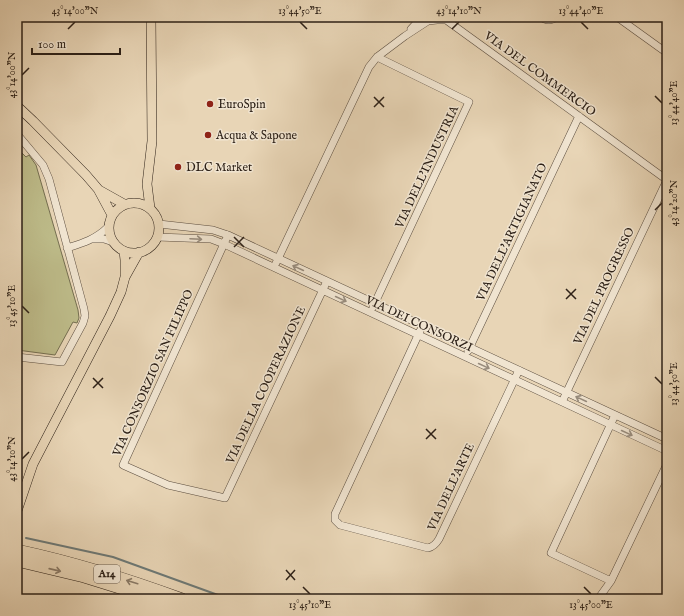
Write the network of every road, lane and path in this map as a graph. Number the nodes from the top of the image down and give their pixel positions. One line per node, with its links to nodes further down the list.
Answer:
1 (151, 17): 13 (main road)
2 (541, 17): 3 (street)
3 (557, 17)
4 (617, 17): 7 (street)
5 (427, 18): 6 (street, VIA DEL COMMERCIO); 8 (street, VIA DEL COMMERCIO)
6 (444, 18): 10 (street, VIA DEL COMMERCIO)
7 (667, 53)
8 (377, 57): 29 (street, VIA DEL COMMERCIO); 34 (street, VIA DELL'INDUSTRIA)
9 (17, 106): 14 (main road)
10 (579, 116): 12 (street, VIA DEL COMMERCIO); 38 (street, VIA DELL'ARTIGIANATO)
11 (17, 134): 26 (street)
12 (667, 180): 43 (street, VIA DEL PROGRESSO)
13 (147, 184): 15 (main road); 17 (main road)
14 (98, 189): 16 (main road); 18 (main road)
15 (135, 202): 16 (main road); 17 (main road)
16 (124, 204): 18 (main road)
17 (150, 208): 19 (main road)
18 (112, 215): 20 (main road)
19 (159, 224): 21 (street, VIA DEI CONSORZI); 22 (main road)
20 (108, 227): 23 (street); 24 (main road)
21 (228, 235): 25 (street, VIA CONSORZIO SAN FILIPPO); 29 (street, VIA DEI CONSORZI)
22 (157, 237): 25 (street, VIA DEI CONSORZI, one-way to 25); 28 (main road)
23 (94, 239): 24 (street); 26 (street)
24 (113, 242): 27 (main road)
25 (224, 244): 30 (street, VIA DEI CONSORZI); 50 (street, VIA CONSORZIO SAN FILIPPO)
26 (67, 248): 39 (street)
27 (124, 251): 28 (main road); 31 (main road)
28 (139, 252): 31 (main road)
29 (278, 259): 30 (street, VIA DEL COMMERCIO); 32 (street, VIA DEI CONSORZI, one-way to 29)
30 (274, 268): 33 (street, VIA DEI CONSORZI)
31 (125, 277): 51 (main road)
32 (327, 281): 33 (street, VIA DELLA COOPERAZIONE); 34 (street, VIA DEI CONSORZI)
33 (322, 290): 35 (street, VIA DEI CONSORZI, one-way to 35); 50 (street, VIA DELLA COOPERAZIONE)
34 (375, 303): 35 (street, VIA DELL'INDUSTRIA); 36 (street, VIA DEI CONSORZI)
35 (370, 313): 37 (street, VIA DEI CONSORZI)
36 (422, 325): 37 (street); 38 (street, VIA DEI CONSORZI)
37 (418, 335): 40 (street, VIA DEI CONSORZI); 42 (street, VIA DELL'ARTE)
38 (470, 348): 40 (street, VIA DELL'ARTIGIANATO); 41 (street, VIA DEI CONSORZI)
39 (17, 357)
40 (465, 357): 42 (street, VIA DEI CONSORZI, one-way to 42)
41 (518, 370): 42 (street, VIA DELL'ARTE); 43 (street, VIA DEI CONSORZI)
42 (514, 380): 44 (street, VIA DEI CONSORZI)
43 (566, 392): 44 (street, VIA DEL PROGRESSO); 45 (street, VIA DEI CONSORZI, one-way to 43)
44 (562, 402): 46 (street, VIA DEI CONSORZI)
45 (615, 414): 46 (street); 47 (street, VIA DEI CONSORZI)
46 (610, 425): 48 (street, VIA DEI CONSORZI, one-way to 48); 54 (street)
47 (667, 439)
48 (667, 451)
49 (667, 464): 54 (street)
50 (226, 498)
51 (17, 511)
52 (17, 550): 56 (highway, A14, one-way to 52)
53 (17, 561): 55 (highway, A14, one-way to 55)
54 (611, 581): 57 (street)
55 (155, 599)
56 (182, 599)
57 (598, 599)

